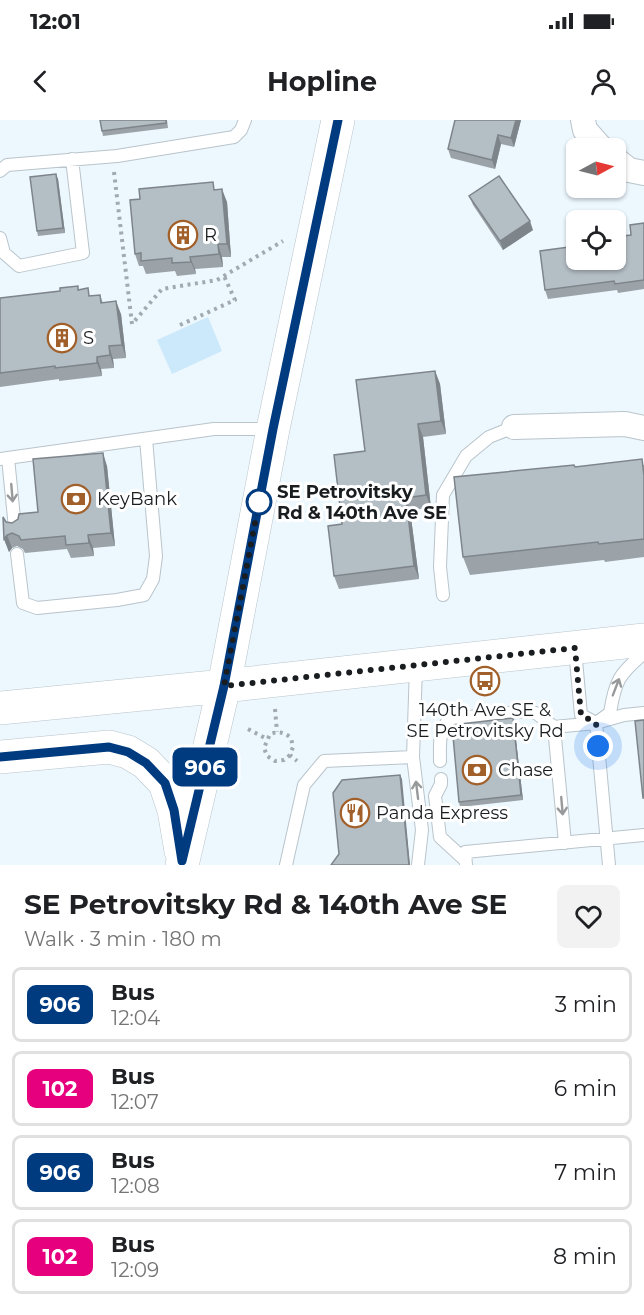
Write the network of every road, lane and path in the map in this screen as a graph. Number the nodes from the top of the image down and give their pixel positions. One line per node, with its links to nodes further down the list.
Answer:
1 (245, 120): 5 (lane)
2 (338, 120): 10 (main road)
3 (583, 120): 4 (street)
4 (592, 138)
5 (112, 156): 6 (lane); 12 (path)
6 (72, 159): 8 (lane); 11 (lane)
7 (626, 168): 9 (street)
8 (0, 171)
9 (644, 172)
10 (317, 221): 12 (path); 16 (main road)
11 (0, 238)
12 (224, 276): 13 (path)
13 (180, 325)
14 (514, 427): 15 (street); 21 (lane)
15 (644, 428)
16 (273, 429): 17 (lane); 26 (main road)
17 (146, 439): 18 (lane); 20 (lane)
18 (4, 458): 19 (lane, one-way to 19)
19 (15, 528)
20 (17, 554)
21 (443, 595)
22 (644, 640): 23 (main road)
23 (575, 648): 25 (main road); 30 (lane)
24 (644, 653): 30 (lane, one-way to 24)
25 (416, 665): 26 (main road); 37 (lane)
26 (224, 686): 28 (main road); 44 (main road)
27 (275, 706): 33 (path)
28 (0, 708)
29 (644, 713): 30 (lane)
30 (596, 723): 31 (lane); 42 (lane)
31 (554, 728): 39 (lane); 43 (lane, one-way to 43)
32 (248, 729): 34 (path)
33 (277, 732): 34 (path); 35 (path)
34 (267, 739): 35 (path)
35 (290, 755): 38 (path)
36 (0, 757): 44 (main road)
37 (413, 757): 46 (lane); 47 (lane, one-way to 37)
38 (297, 761)
39 (440, 761)
40 (441, 779): 45 (lane)
41 (644, 835): 42 (lane)
42 (607, 838): 43 (lane); 48 (lane)
43 (565, 843): 45 (lane)
44 (182, 863)
45 (466, 863)
46 (286, 865)
47 (418, 865)
48 (609, 865)

